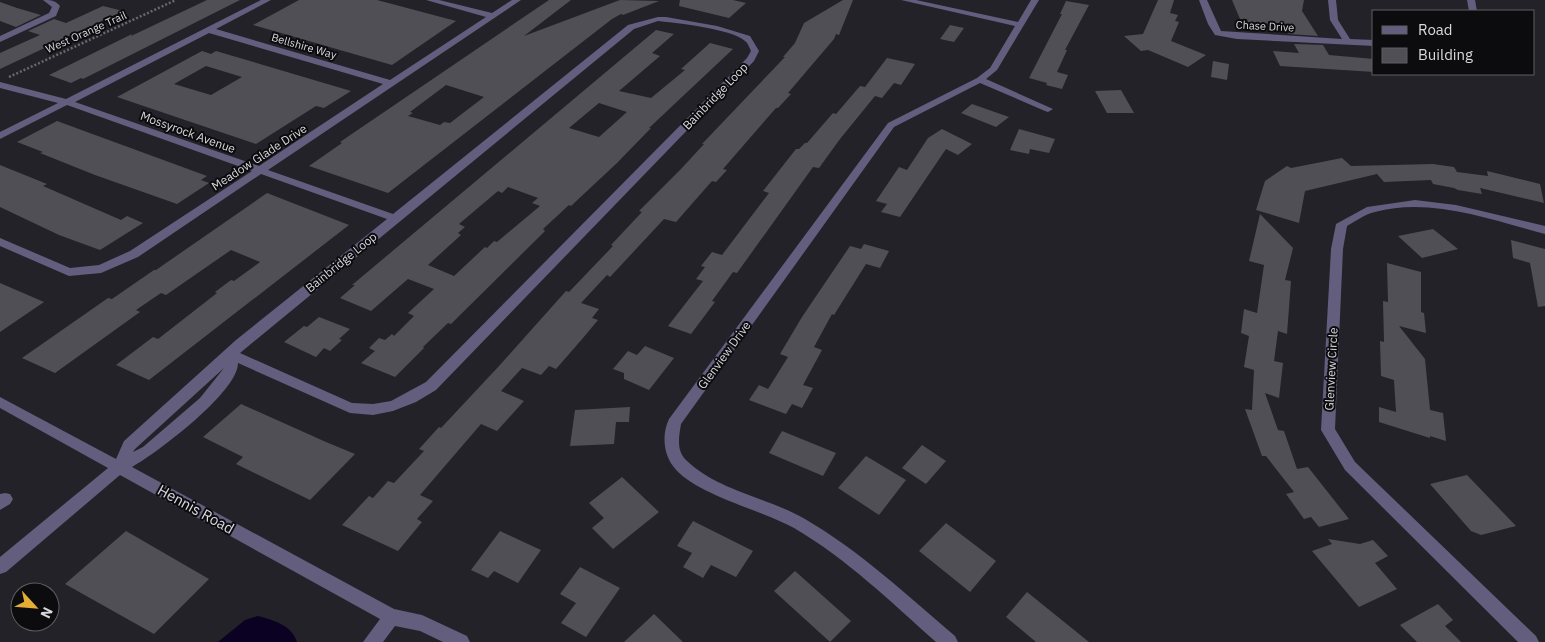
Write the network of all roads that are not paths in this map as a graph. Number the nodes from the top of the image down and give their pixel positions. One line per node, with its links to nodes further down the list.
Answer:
1 (47, 0): 12 (street)
2 (267, 0): 11 (street)
3 (430, 0): 9 (street)
4 (517, 0): 9 (street, Meadow Glade Drive)
5 (905, 0): 10 (street)
6 (1035, 0): 10 (street, Glenview Drive)
7 (1203, 0): 13 (street, Chase Drive)
8 (1332, 0): 13 (street)
9 (493, 16): 17 (street, Meadow Glade Drive)
10 (1020, 25): 15 (street, Glenview Drive)
11 (209, 30): 17 (street, Bellshire Way); 18 (street)
12 (0, 39)
13 (1348, 42): 14 (street, Chase Drive)
14 (1372, 43)
15 (980, 80): 19 (street); 32 (street, Glenview Drive)
16 (2, 82): 18 (street, Mossyrock Avenue)
17 (392, 84): 21 (street, Meadow Glade Drive)
18 (67, 102): 20 (street); 21 (street, Mossyrock Avenue)
19 (1048, 109)
20 (0, 136)
21 (260, 171): 22 (street, Mossyrock Avenue); 24 (street, Meadow Glade Drive)
22 (395, 218): 25 (street, Bainbridge Loop); 25 (street, Bainbridge Loop)
23 (1545, 230): 33 (street, Glenview Circle)
24 (0, 242)
25 (231, 354): 27 (street, Bainbridge Loop); 27 (street)
26 (0, 402): 27 (street, Hennis Road)
27 (120, 467): 28 (street); 29 (street, Hennis Road)
28 (0, 567)
29 (392, 617): 30 (street); 31 (street, Hennis Road)
30 (372, 642)
31 (461, 642)
32 (949, 642)
33 (1530, 642)

